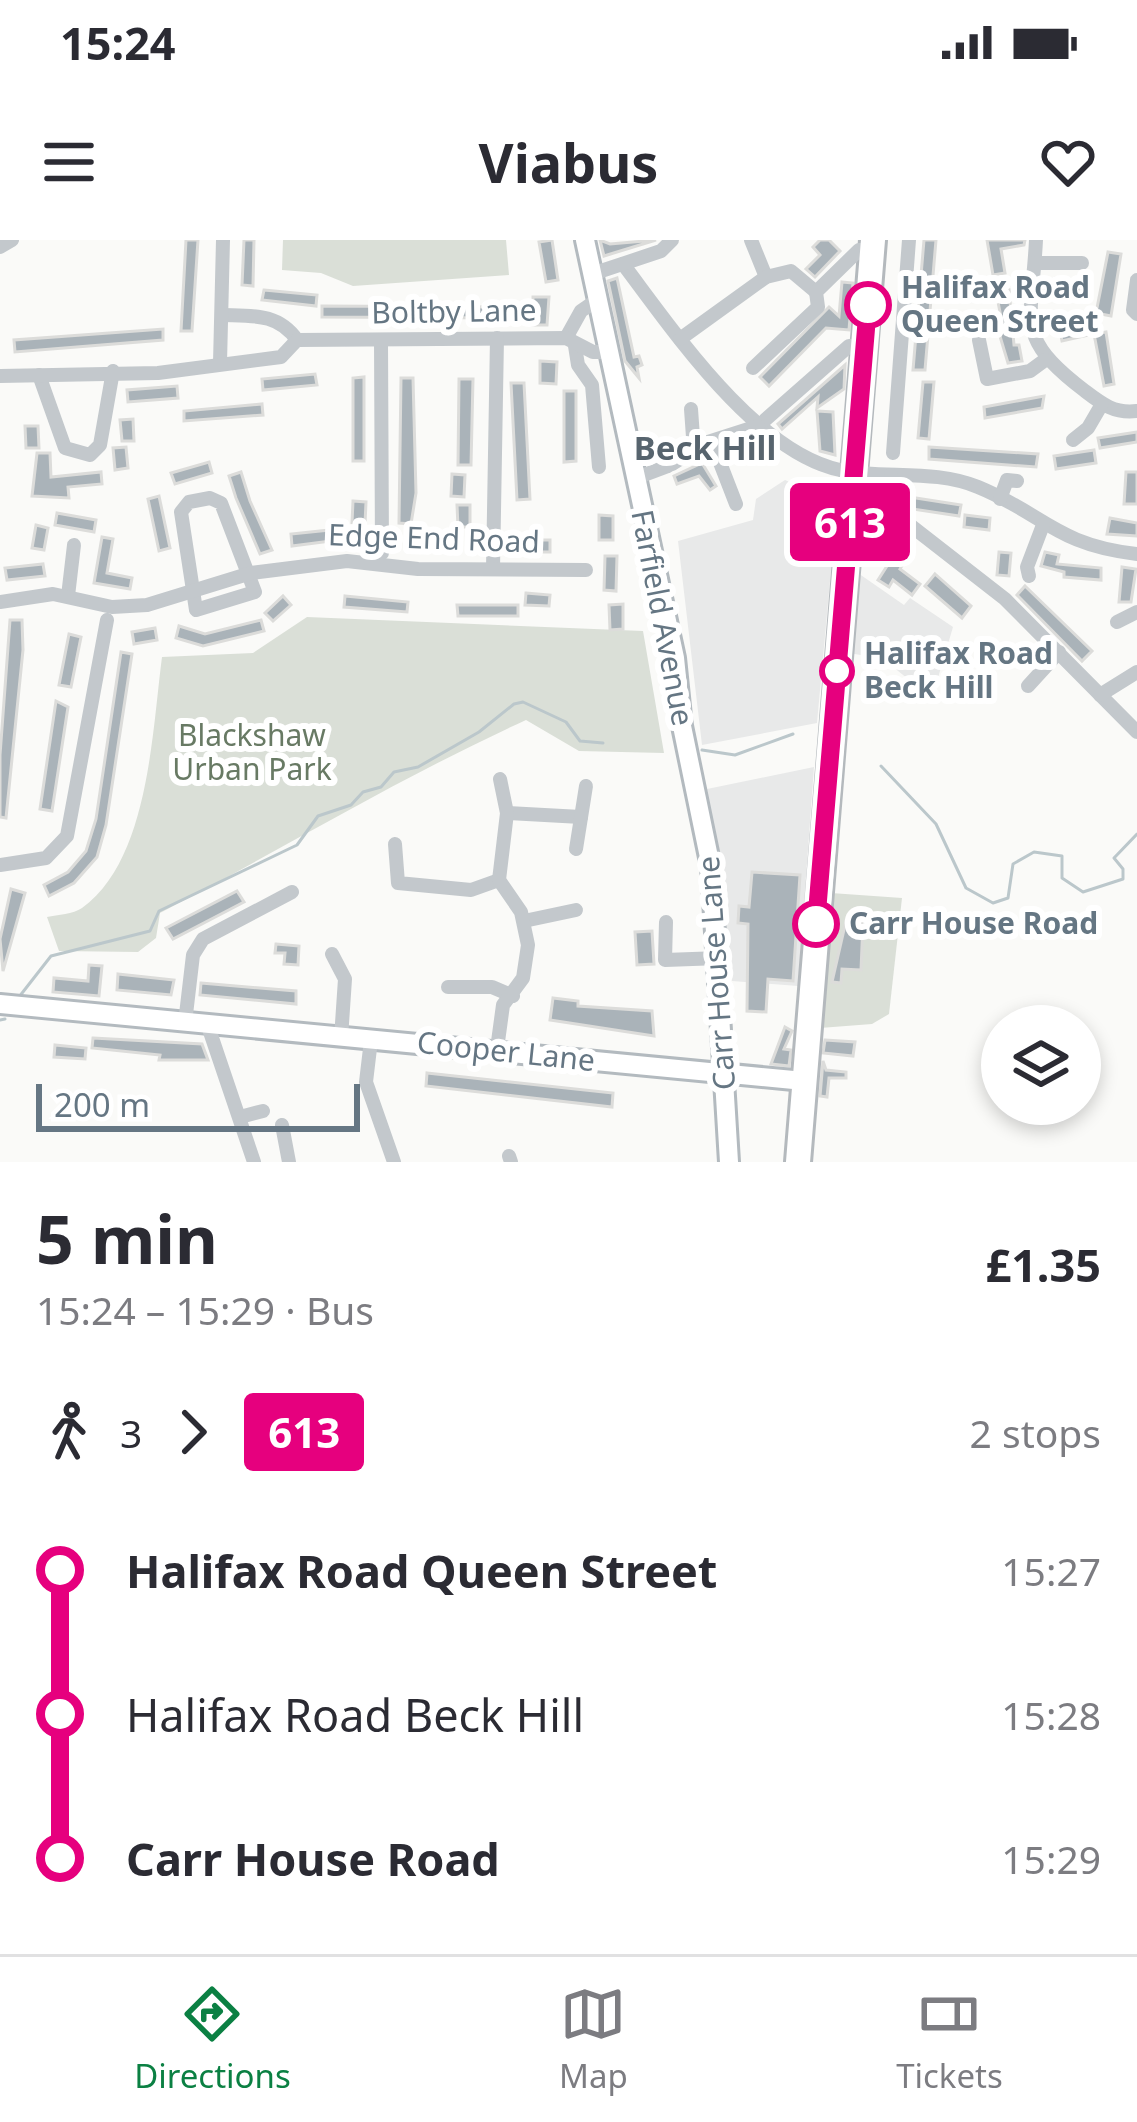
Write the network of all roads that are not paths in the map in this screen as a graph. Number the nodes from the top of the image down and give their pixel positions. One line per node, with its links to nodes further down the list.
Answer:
1 (12, 240): 9 (street)
2 (223, 240): 19 (street)
3 (585, 240): 13 (street, Farfield Avenue)
4 (672, 240): 12 (street)
5 (751, 240): 14 (street)
6 (909, 240): 41 (street)
7 (1036, 240): 10 (street)
8 (872, 245): 16 (street); 26 (highway)
9 (0, 247)
10 (1035, 263): 11 (street); 28 (street)
11 (1082, 263)
12 (623, 264): 13 (street); 21 (street)
13 (592, 274): 17 (street, Farfield Avenue)
14 (766, 277): 16 (street); 21 (street)
15 (1137, 280): 18 (street)
16 (816, 292): 30 (street)
17 (598, 300): 25 (street); 27 (street, Farfield Avenue)
18 (1137, 314)
19 (222, 315): 22 (street, Boltby Lane); 29 (street)
20 (497, 338): 24 (street, Boltby Lane); 25 (street, Boltby Lane); 53 (street)
21 (680, 339): 37 (street)
22 (297, 340): 24 (street, Boltby Lane); 29 (street, Boltby Lane)
23 (979, 340): 28 (street)
24 (381, 341): 51 (street)
25 (571, 342): 27 (street, Boltby Lane); 42 (street)
26 (864, 346): 37 (street); 43 (highway)
27 (608, 352): 45 (street, Farfield Avenue)
28 (1045, 360): 34 (street)
29 (220, 363): 31 (street, Boltby Lane)
30 (753, 368)
31 (113, 371): 32 (street, Boltby Lane); 32 (street)
32 (39, 375): 33 (street, Boltby Lane)
33 (0, 376)
34 (1102, 404): 36 (street); 38 (street)
35 (692, 409): 40 (street)
36 (1137, 411)
37 (762, 423): 39 (street); 43 (street)
38 (1073, 440)
39 (712, 442): 40 (street); 48 (street)
40 (694, 451): 45 (street)
41 (893, 453)
42 (599, 467)
43 (854, 472): 44 (street); 92 (highway)
44 (891, 475): 47 (street); 63 (street)
45 (636, 478): 69 (street, Farfield Avenue)
46 (1017, 481): 47 (street)
47 (1000, 500): 49 (street)
48 (736, 504)
49 (1043, 525): 52 (street); 56 (street)
50 (74, 545): 58 (street)
51 (382, 553)
52 (1137, 554)
53 (493, 569): 54 (street, Edge End Road); 55 (street, Edge End Road)
54 (586, 570)
55 (250, 573): 57 (street, Edge End Road); 57 (street); 57 (street)
56 (1029, 576)
57 (192, 590): 58 (street, Edge End Road)
58 (68, 596): 59 (street, Edge End Road)
59 (0, 602)
60 (1137, 612): 62 (street)
61 (107, 620): 75 (street)
62 (1118, 622)
63 (1059, 652): 65 (street); 66 (street)
64 (1137, 672): 66 (street)
65 (1028, 686)
66 (1100, 694): 67 (street)
67 (1137, 732)
68 (500, 779): 71 (street)
69 (697, 784): 82 (street, Carr House Lane)
70 (586, 786): 72 (street)
71 (507, 813): 72 (street); 76 (street)
72 (581, 817): 74 (street)
73 (395, 844): 76 (street)
74 (576, 849)
75 (0, 865)
76 (499, 880): 79 (street)
77 (292, 892): 86 (street)
78 (576, 910): 79 (street)
79 (524, 921): 84 (street)
80 (666, 922): 82 (street)
81 (332, 954): 88 (street)
82 (720, 958): 91 (street, Carr House Lane)
83 (448, 987): 84 (street)
84 (512, 997): 90 (street)
85 (0, 1004): 86 (street, Cooper Lane)
86 (185, 1023): 87 (street, Cooper Lane)
87 (208, 1026): 88 (street, Cooper Lane); 94 (street)
88 (341, 1038): 89 (street, Cooper Lane)
89 (371, 1040): 90 (street, Cooper Lane); 98 (street)
90 (496, 1049): 91 (street, Cooper Lane)
91 (727, 1076): 92 (street, Cooper Lane); 99 (street, Carr House Lane)
92 (804, 1081): 100 (highway)
93 (263, 1111): 94 (street)
94 (240, 1117): 96 (street)
95 (282, 1126): 97 (street)
96 (254, 1162)
97 (289, 1162)
98 (394, 1162)
99 (729, 1162)
100 (798, 1162)

